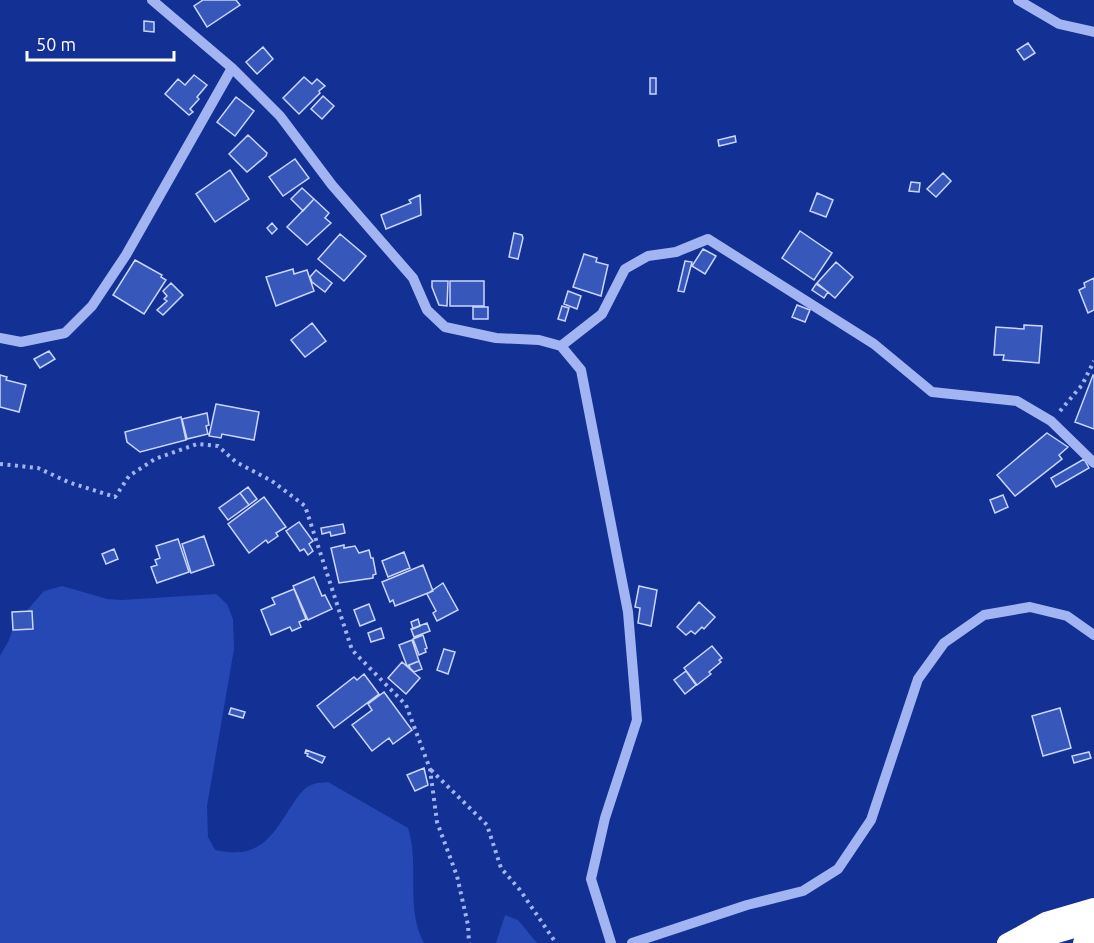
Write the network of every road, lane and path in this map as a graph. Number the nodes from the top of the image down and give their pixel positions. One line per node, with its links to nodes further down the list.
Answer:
1 (152, 0): 4 (street)
2 (1018, 0): 3 (street)
3 (1094, 32)
4 (232, 68): 5 (street); 6 (street)
5 (0, 338)
6 (561, 346): 8 (street); 18 (street)
7 (1094, 361): 8 (path)
8 (1052, 421): 9 (street)
9 (1094, 463)
10 (0, 464): 12 (path)
11 (1094, 635): 19 (street)
12 (430, 769): 16 (path); 17 (path)
13 (1094, 907): 20 (highway)
14 (1094, 923): 21 (highway)
15 (1094, 940): 22 (highway)
16 (469, 943)
17 (555, 943)
18 (611, 943)
19 (632, 943)
20 (1006, 943)
21 (1027, 943)
22 (1082, 943)

